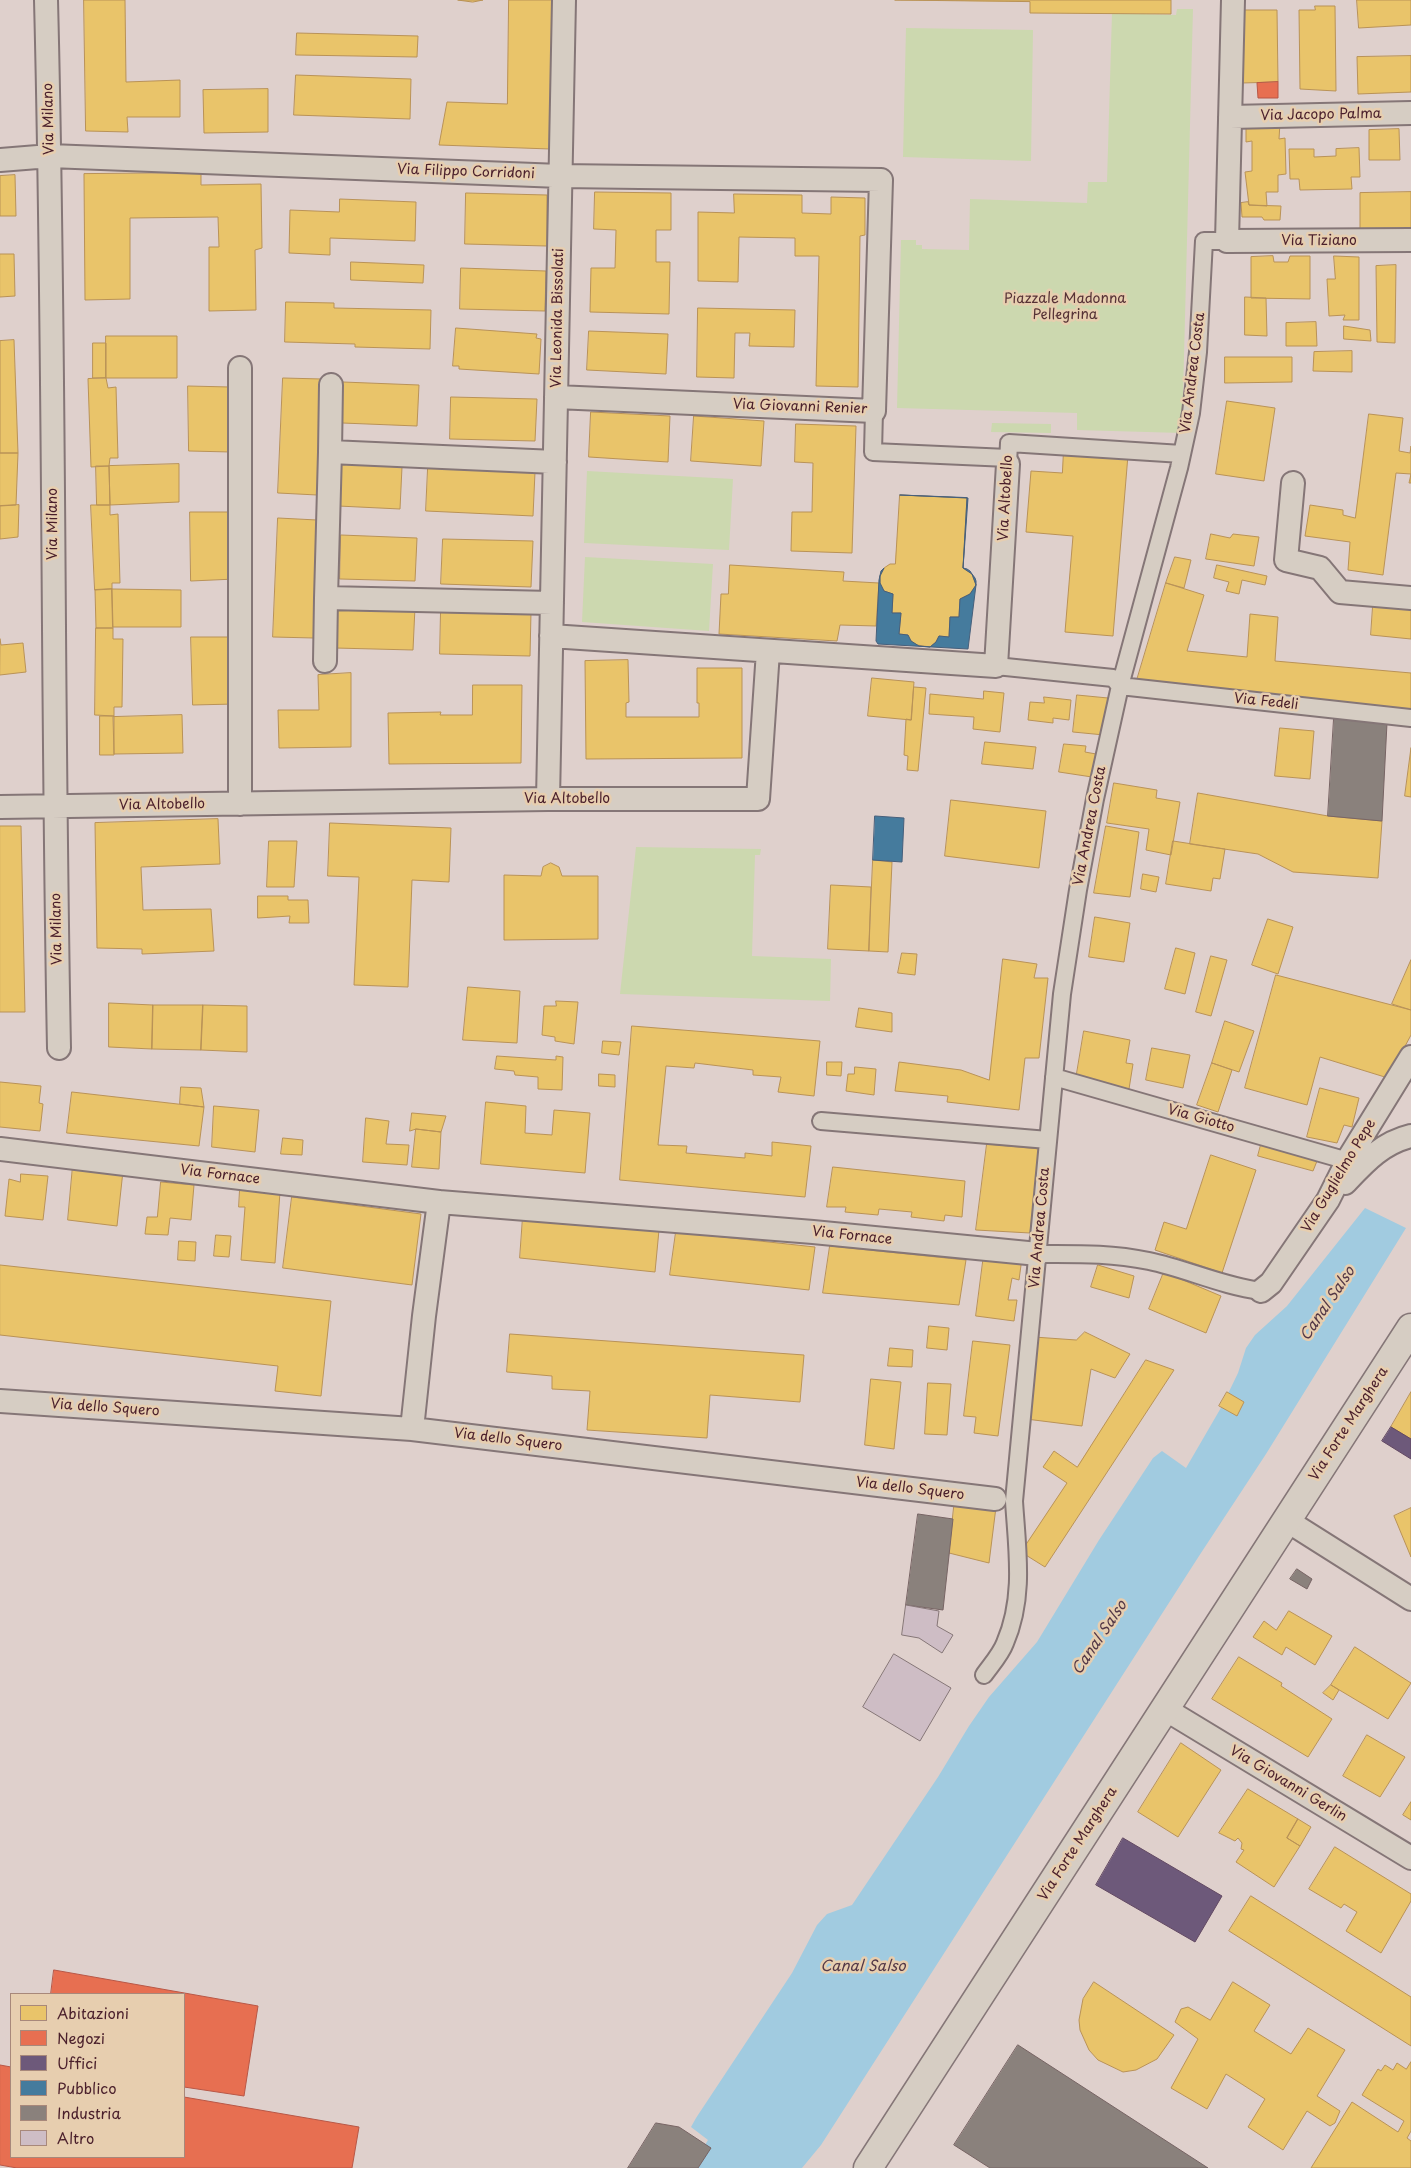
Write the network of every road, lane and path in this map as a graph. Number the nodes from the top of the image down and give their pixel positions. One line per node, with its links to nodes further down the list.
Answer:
1 (46, 0): 6 (street, Via Milano)
2 (564, 0): 8 (street, Via Leonida Bissolati)
3 (1233, 0): 5 (street)
4 (1411, 113): 5 (street, Via Jacopo Palma)
5 (1230, 118): 11 (street)
6 (50, 156): 7 (street, Via Filippo Corridoni); 8 (street, Via Filippo Corridoni); 33 (street, Via Milano)
7 (0, 160)
8 (560, 176): 9 (street, Via Filippo Corridoni); 14 (street, Via Leonida Bissolati)
9 (881, 180): 15 (street, Via Giovanni Renier)
10 (1411, 240): 11 (street, Via Tiziano)
11 (1227, 241): 17 (street, Via Andrea Costa)
12 (240, 368): 31 (street)
13 (331, 385): 16 (street)
14 (556, 397): 15 (street, Via Giovanni Renier); 19 (street, Via Leonida Bissolati)
15 (874, 411): 18 (street)
16 (330, 452): 19 (street); 21 (street)
17 (1182, 454): 18 (street, Via Altobello); 28 (street, Via Andrea Costa)
18 (1008, 461): 27 (street, Via Altobello)
19 (555, 462): 23 (street, Via Leonida Bissolati)
20 (1293, 483): 22 (street)
21 (326, 598): 23 (street); 26 (street)
22 (1411, 598)
23 (552, 603): 24 (street, Via Leonida Bissolati)
24 (551, 636): 25 (street); 30 (street, Via Leonida Bissolati)
25 (768, 651): 27 (street); 30 (street, Via Altobello)
26 (325, 661)
27 (996, 666): 28 (street)
28 (1120, 686): 29 (street, Via Fedeli); 36 (street, Via Andrea Costa)
29 (1411, 718)
30 (548, 799): 31 (street, Via Altobello)
31 (240, 804): 33 (street, Via Altobello)
32 (0, 807): 33 (street, Via Altobello)
33 (54, 807): 34 (street, Via Milano)
34 (59, 1048)
35 (1411, 1057): 43 (street, Via Guglielmo Pepe)
36 (1054, 1077): 39 (street, Via Andrea Costa); 43 (street, Via Giotto)
37 (821, 1121): 39 (street)
38 (1411, 1136): 42 (street)
39 (1048, 1140): 46 (street, Via Andrea Costa)
40 (1411, 1147): 42 (street)
41 (0, 1149): 45 (street, Via Fornace)
42 (1370, 1156): 44 (street)
43 (1348, 1161): 44 (street, Via Guglielmo Pepe)
44 (1328, 1200): 47 (street, Via Guglielmo Pepe)
45 (439, 1202): 46 (street, Via Fornace); 50 (street)
46 (1038, 1254): 47 (street, Via Fornace); 51 (street, Via Andrea Costa)
47 (1261, 1291)
48 (1411, 1328): 52 (street, Via Forte Marghera)
49 (0, 1401): 50 (street, Via dello Squero)
50 (412, 1429): 51 (street, Via dello Squero)
51 (1005, 1500): 54 (street, Via Andrea Costa)
52 (1286, 1520): 53 (street); 55 (street, Via Forte Marghera)
53 (1411, 1599)
54 (984, 1675)
55 (1164, 1709): 56 (street, Via Giovanni Gerlin); 57 (street, Via Forte Marghera)
56 (1411, 1858)
57 (868, 2168)

